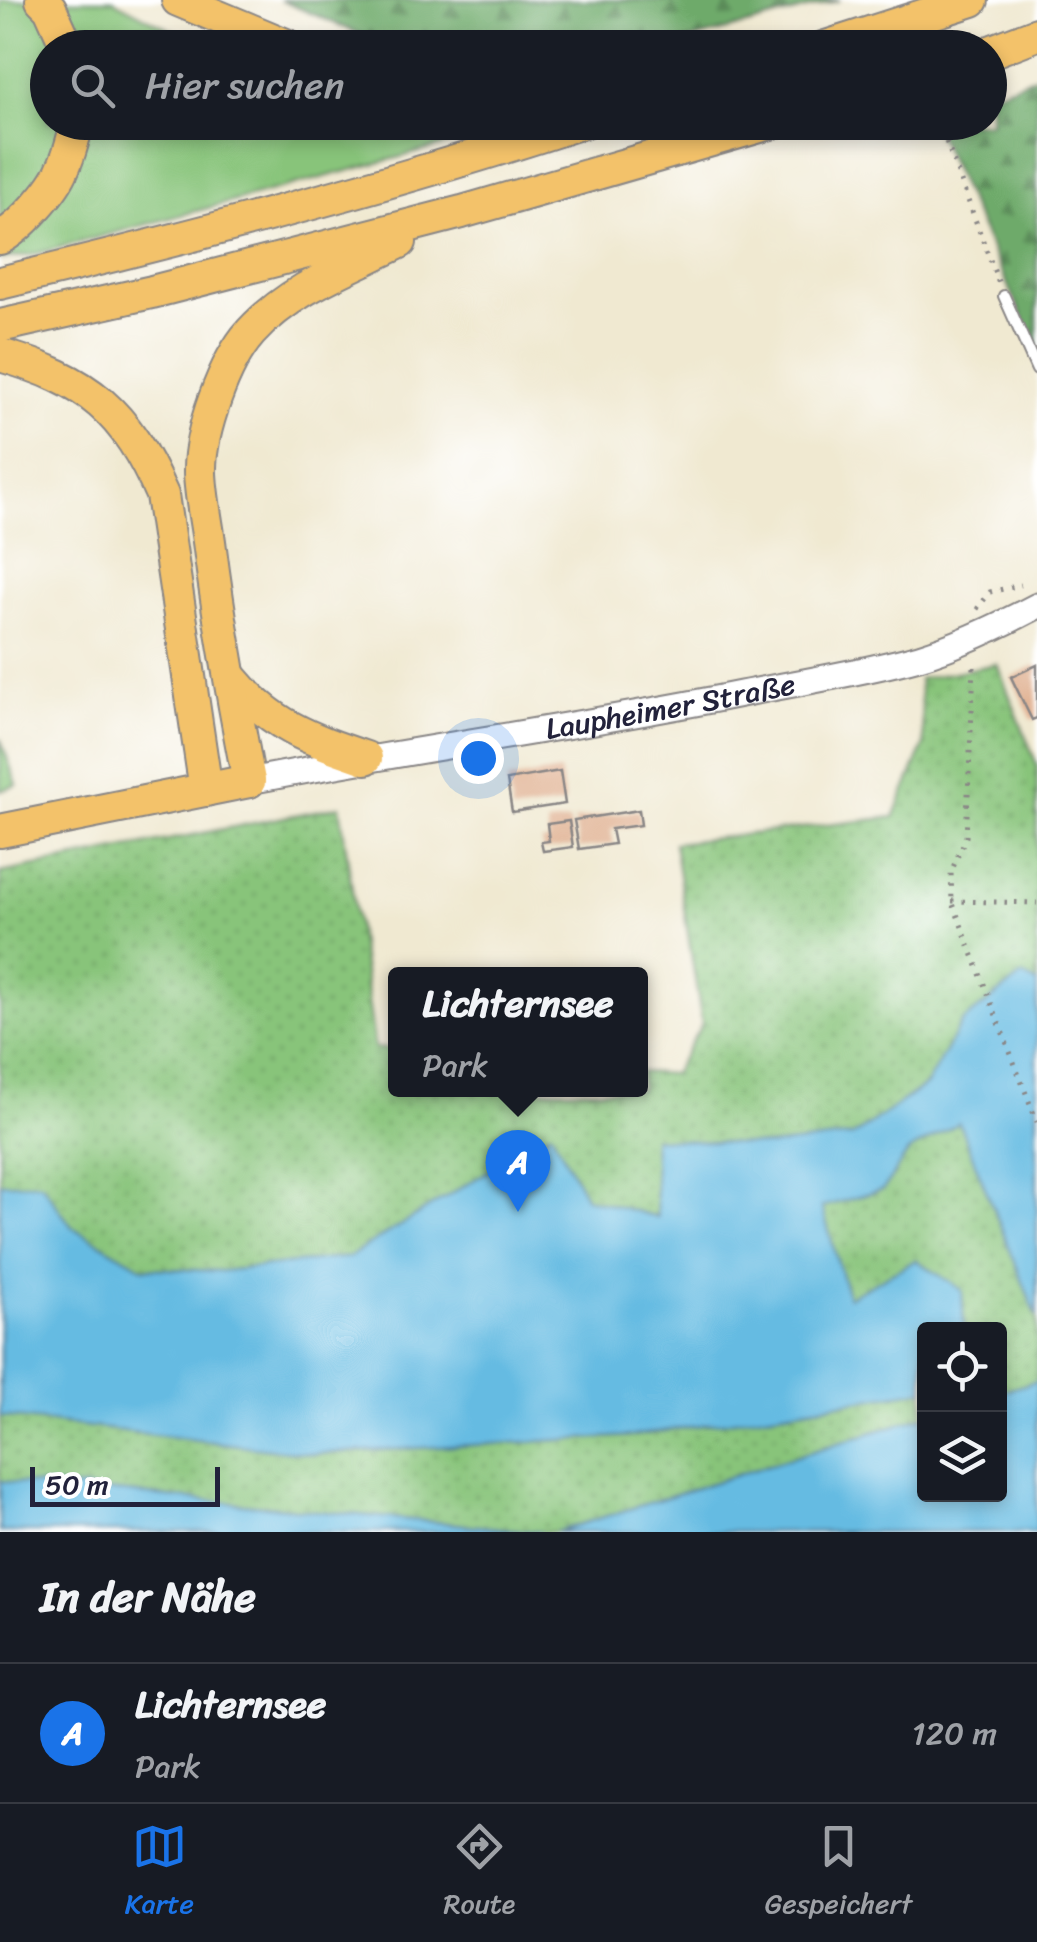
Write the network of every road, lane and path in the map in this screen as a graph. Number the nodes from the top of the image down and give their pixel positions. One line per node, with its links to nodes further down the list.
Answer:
1 (42, 0): 4 (main road)
2 (178, 0): 5 (main road)
3 (972, 0): 6 (main road)
4 (60, 30)
5 (250, 30)
6 (879, 30)
7 (1037, 34): 8 (main road)
8 (1007, 45)
9 (72, 140): 14 (main road)
10 (527, 140): 15 (main road)
11 (712, 140): 13 (main road)
12 (945, 140): 16 (path)
13 (462, 212): 17 (main road); 22 (main road)
14 (0, 238)
15 (0, 283)
16 (1004, 296): 19 (lane)
17 (0, 326)
18 (0, 355): 25 (main road)
19 (1037, 370)
20 (1037, 606): 23 (street, Laupheimer Straße)
21 (974, 668): 27 (path)
22 (228, 673): 23 (main road); 24 (main road)
23 (366, 758): 24 (street, Laupheimer Straße)
24 (249, 781): 25 (main road, Laupheimer Straße)
25 (206, 790): 26 (main road, Laupheimer Straße)
26 (0, 830)
27 (952, 901): 28 (path); 29 (path)
28 (1037, 902)
29 (1037, 1122)

